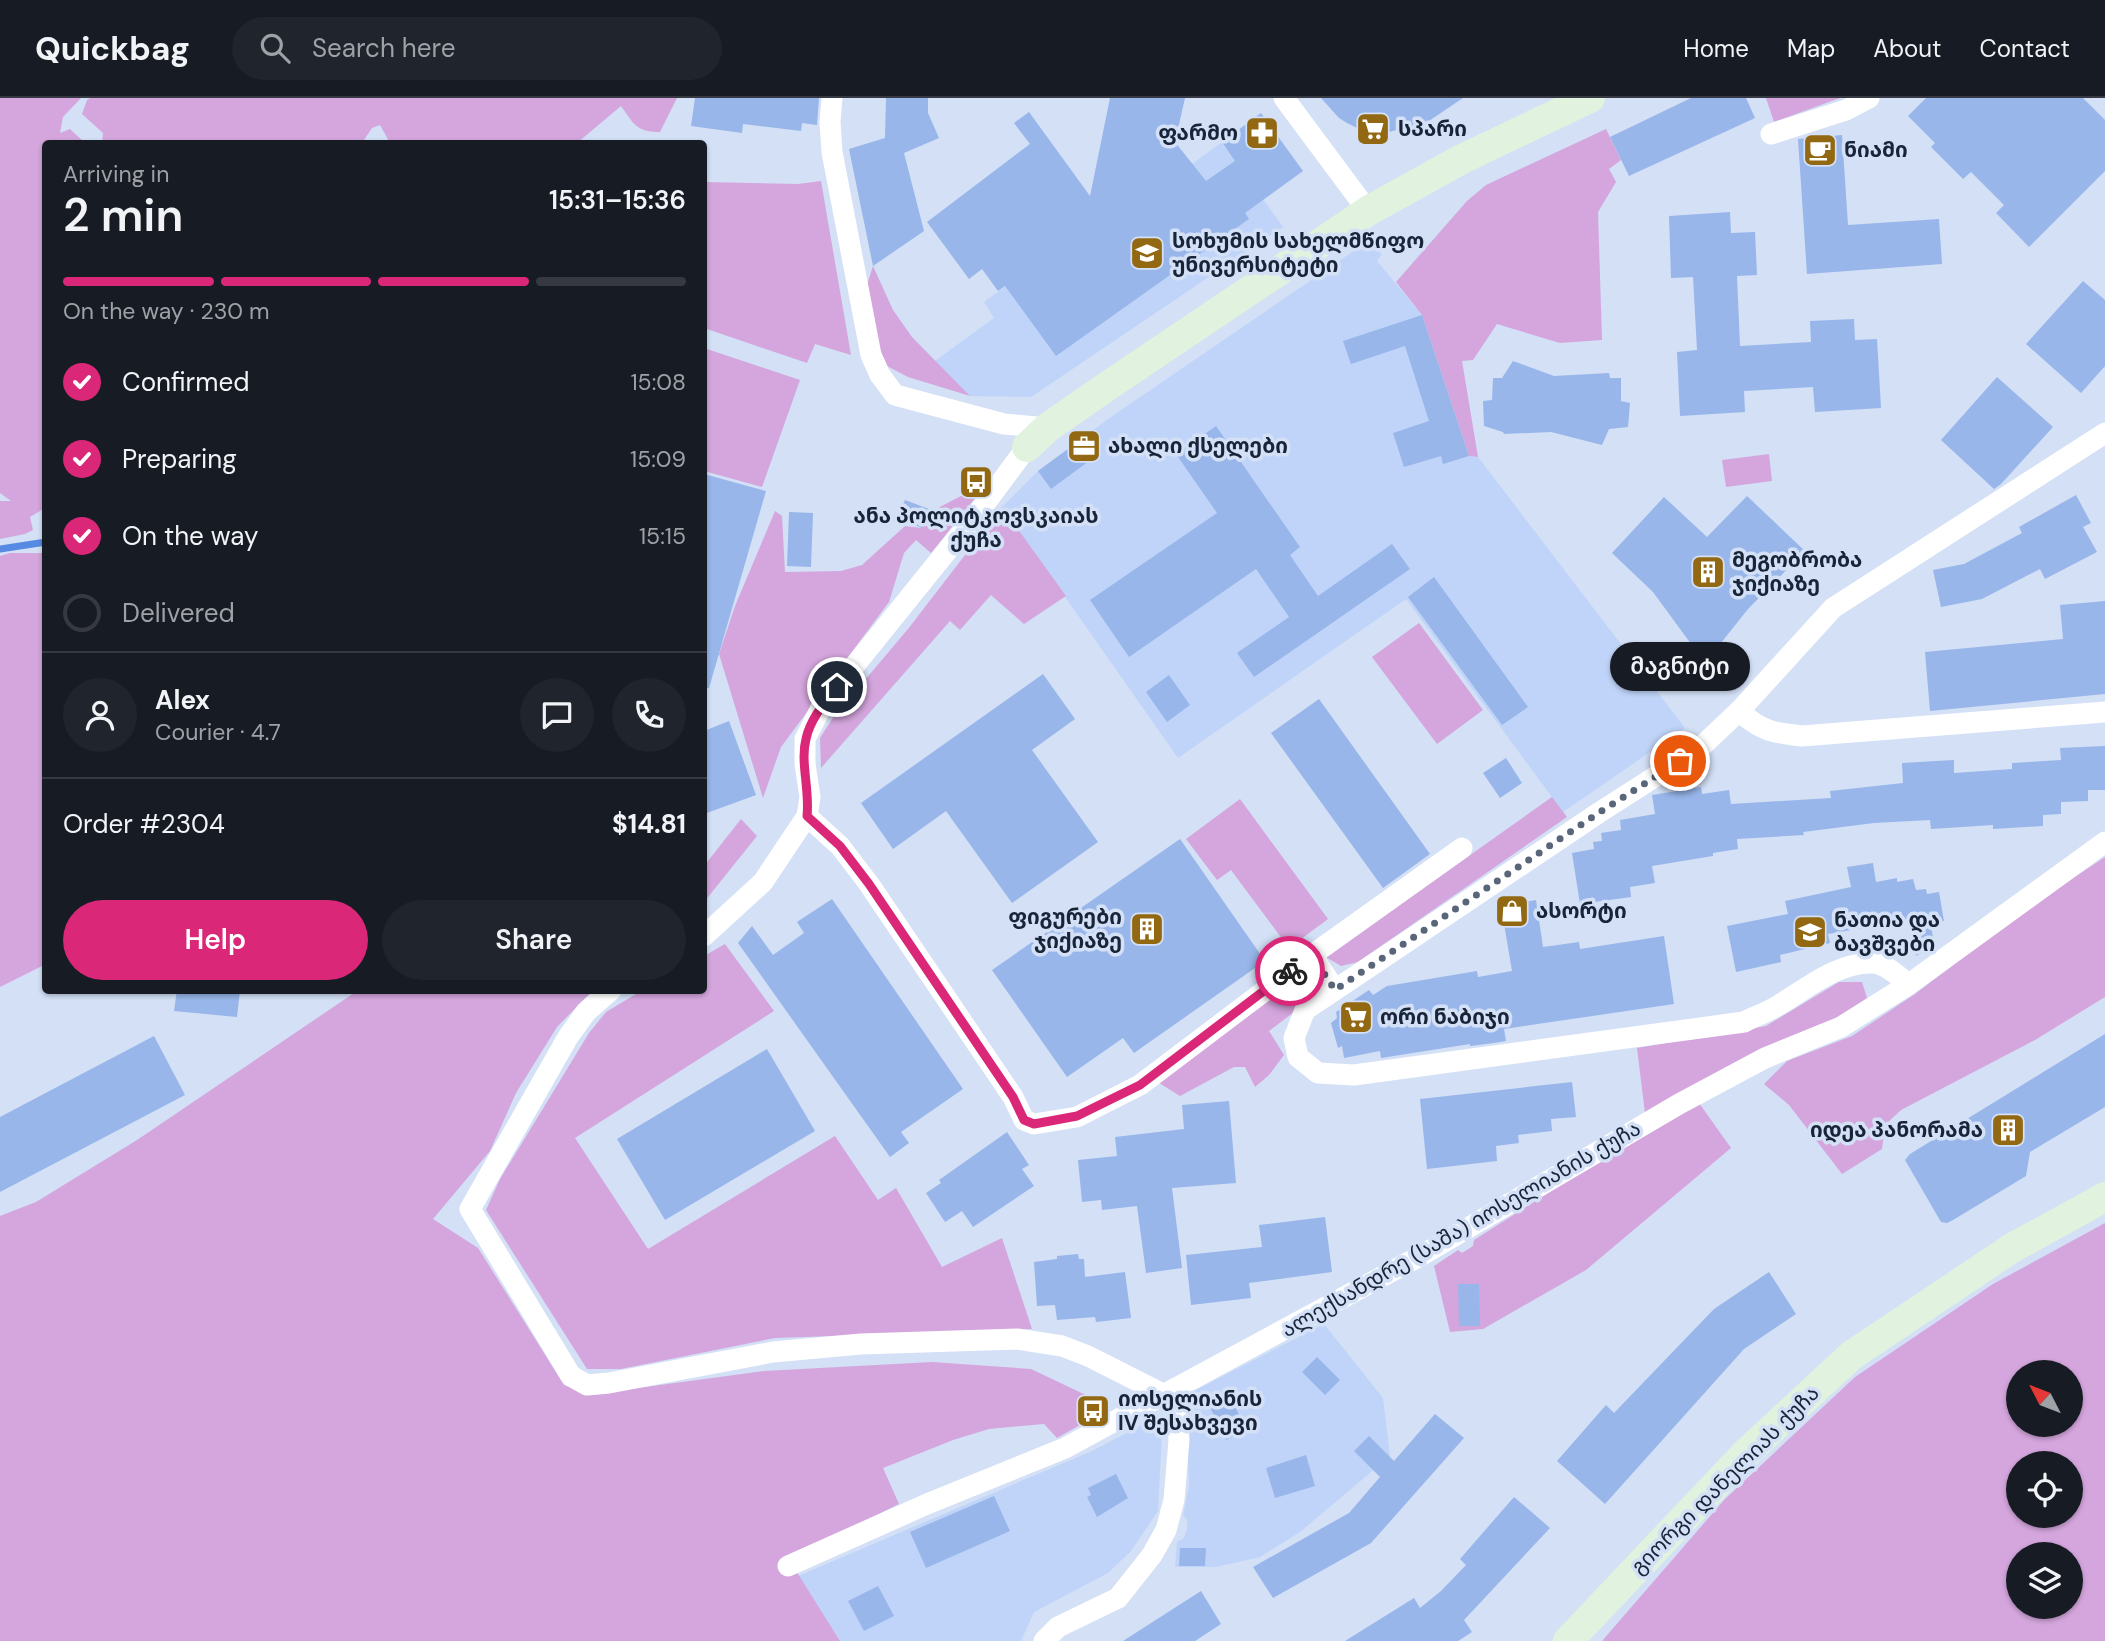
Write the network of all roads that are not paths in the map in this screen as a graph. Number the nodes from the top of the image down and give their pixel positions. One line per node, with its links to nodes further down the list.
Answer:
1 (832, 98): 8 (street)
2 (1284, 98): 6 (street)
3 (1590, 98): 6 (street)
4 (1869, 98): 5 (street)
5 (1771, 134)
6 (1368, 211): 8 (street)
7 (2105, 433): 9 (street)
8 (1037, 438): 11 (street)
9 (1739, 710): 10 (street); 17 (street)
10 (2105, 712)
11 (807, 816): 14 (street); 15 (street)
12 (2105, 842): 16 (street, ალექსანდრე (საშა) იოსელიანის ქუჩა)
13 (1462, 848): 15 (street)
14 (707, 933)
15 (1312, 955): 17 (street)
16 (1908, 985): 17 (street); 20 (street, ალექსანდრე (საშა) იოსელიანის ქუჩა)
17 (1335, 990)
18 (606, 994): 20 (street)
19 (2105, 1197): 23 (street, გიორგი დანელიას ქუჩა)
20 (1163, 1394): 21 (street, ალექსანდრე (საშა) იოსელიანის ქუჩა); 22 (street)
21 (788, 1566)
22 (1044, 1641)
23 (1568, 1641)

